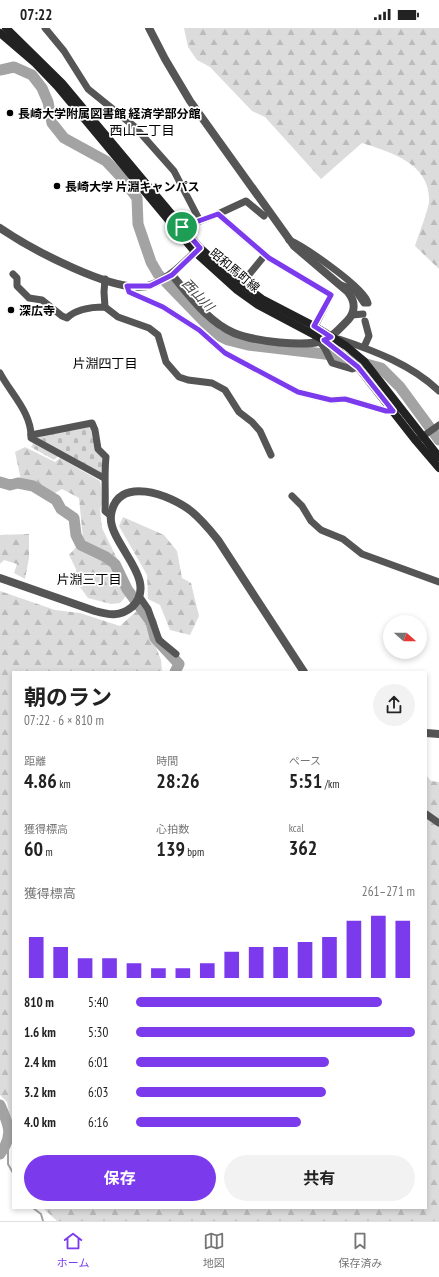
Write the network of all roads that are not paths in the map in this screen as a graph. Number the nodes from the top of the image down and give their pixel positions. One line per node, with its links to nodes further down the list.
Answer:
1 (6, 28): 9 (main road, 昭和馬町線)
2 (44, 28): 7 (street)
3 (149, 28): 10 (street)
4 (0, 33): 9 (main road, 昭和馬町線)
5 (218, 214): 6 (street); 7 (street); 12 (street)
6 (264, 216)
7 (200, 220): 9 (street)
8 (0, 228): 15 (street)
9 (180, 229): 11 (main road, 昭和馬町線)
10 (290, 240): 16 (street); 16 (street)
11 (197, 250): 14 (street); 18 (main road, 昭和馬町線)
12 (265, 255): 18 (street); 21 (street)
13 (13, 274): 19 (street)
14 (172, 275): 17 (street); 22 (street)
15 (106, 279): 17 (street); 19 (street)
16 (339, 285): 20 (street)
17 (127, 286): 27 (street)
18 (239, 287): 21 (main road, 昭和馬町線)
19 (105, 307): 31 (street)
20 (352, 315): 22 (street); 23 (street)
21 (313, 330): 22 (main road, 昭和馬町線); 22 (street)
22 (325, 342): 23 (street); 24 (main road, 昭和馬町線); 24 (street); 27 (main road, 昭和馬町線)
23 (364, 347): 26 (street)
24 (358, 367): 27 (main road, 昭和馬町線)
25 (0, 372): 29 (street)
26 (439, 391)
27 (397, 409): 30 (main road, 昭和馬町線)
28 (438, 425): 30 (street)
29 (31, 435): 34 (street); 34 (street)
30 (422, 437): 32 (main road, 昭和馬町線); 33 (main road, 昭和馬町線)
31 (271, 455)
32 (439, 457)
33 (439, 468)
34 (104, 478): 36 (street)
35 (292, 496): 38 (street)
36 (111, 516): 39 (street); 41 (street)
37 (0, 578): 39 (street)
38 (439, 582)
39 (139, 596): 40 (street)
40 (176, 654)
41 (303, 671)
42 (427, 733): 43 (street)
43 (439, 734)
44 (427, 815): 45 (street)
45 (439, 823)

